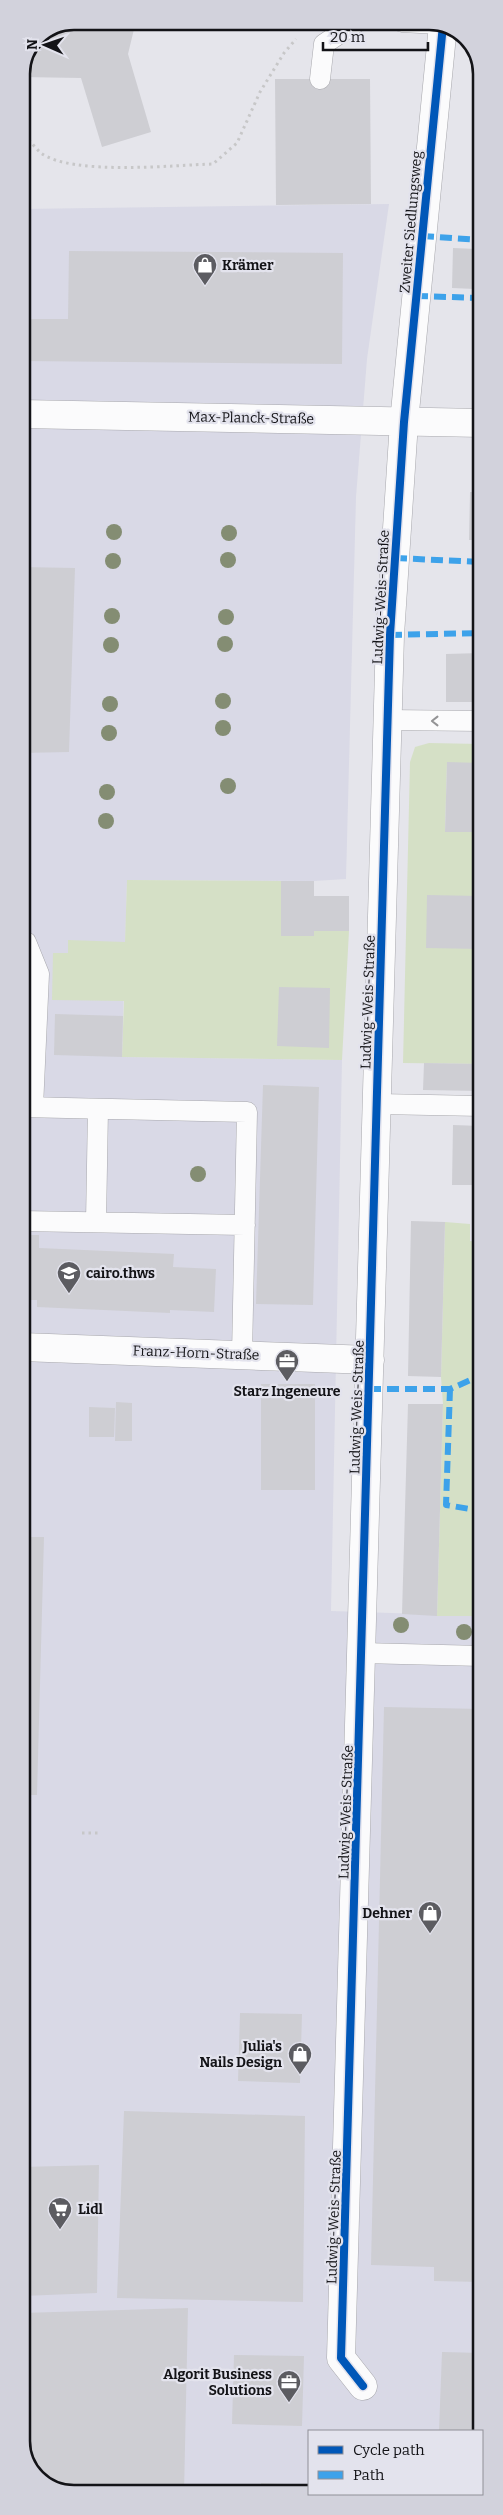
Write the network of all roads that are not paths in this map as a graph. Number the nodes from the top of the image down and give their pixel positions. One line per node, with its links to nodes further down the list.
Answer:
1 (346, 30): 3 (lane)
2 (440, 32): 5 (street, Zweiter Siedlungsweg)
3 (320, 79)
4 (30, 414): 5 (street, Max-Planck-Straße)
5 (404, 422): 6 (street, Max-Planck-Straße); 7 (street, Ludwig-Weis-Straße)
6 (473, 424)
7 (388, 720): 8 (lane, one-way to 7); 11 (street, Ludwig-Weis-Straße)
8 (473, 721)
9 (30, 952): 10 (lane)
10 (30, 1074)
11 (378, 1104): 12 (lane); 20 (street, Ludwig-Weis-Straße)
12 (473, 1106)
13 (30, 1107): 14 (lane)
14 (98, 1109): 16 (lane); 17 (lane)
15 (30, 1221): 16 (lane)
16 (96, 1222): 17 (lane)
17 (245, 1225): 19 (lane)
18 (30, 1347): 19 (street, Franz-Horn-Straße)
19 (242, 1355): 20 (street, Franz-Horn-Straße)
20 (370, 1360): 21 (street, Ludwig-Weis-Straße)
21 (362, 1653): 22 (lane); 23 (street, Ludwig-Weis-Straße)
22 (473, 1656)
23 (362, 2386)

